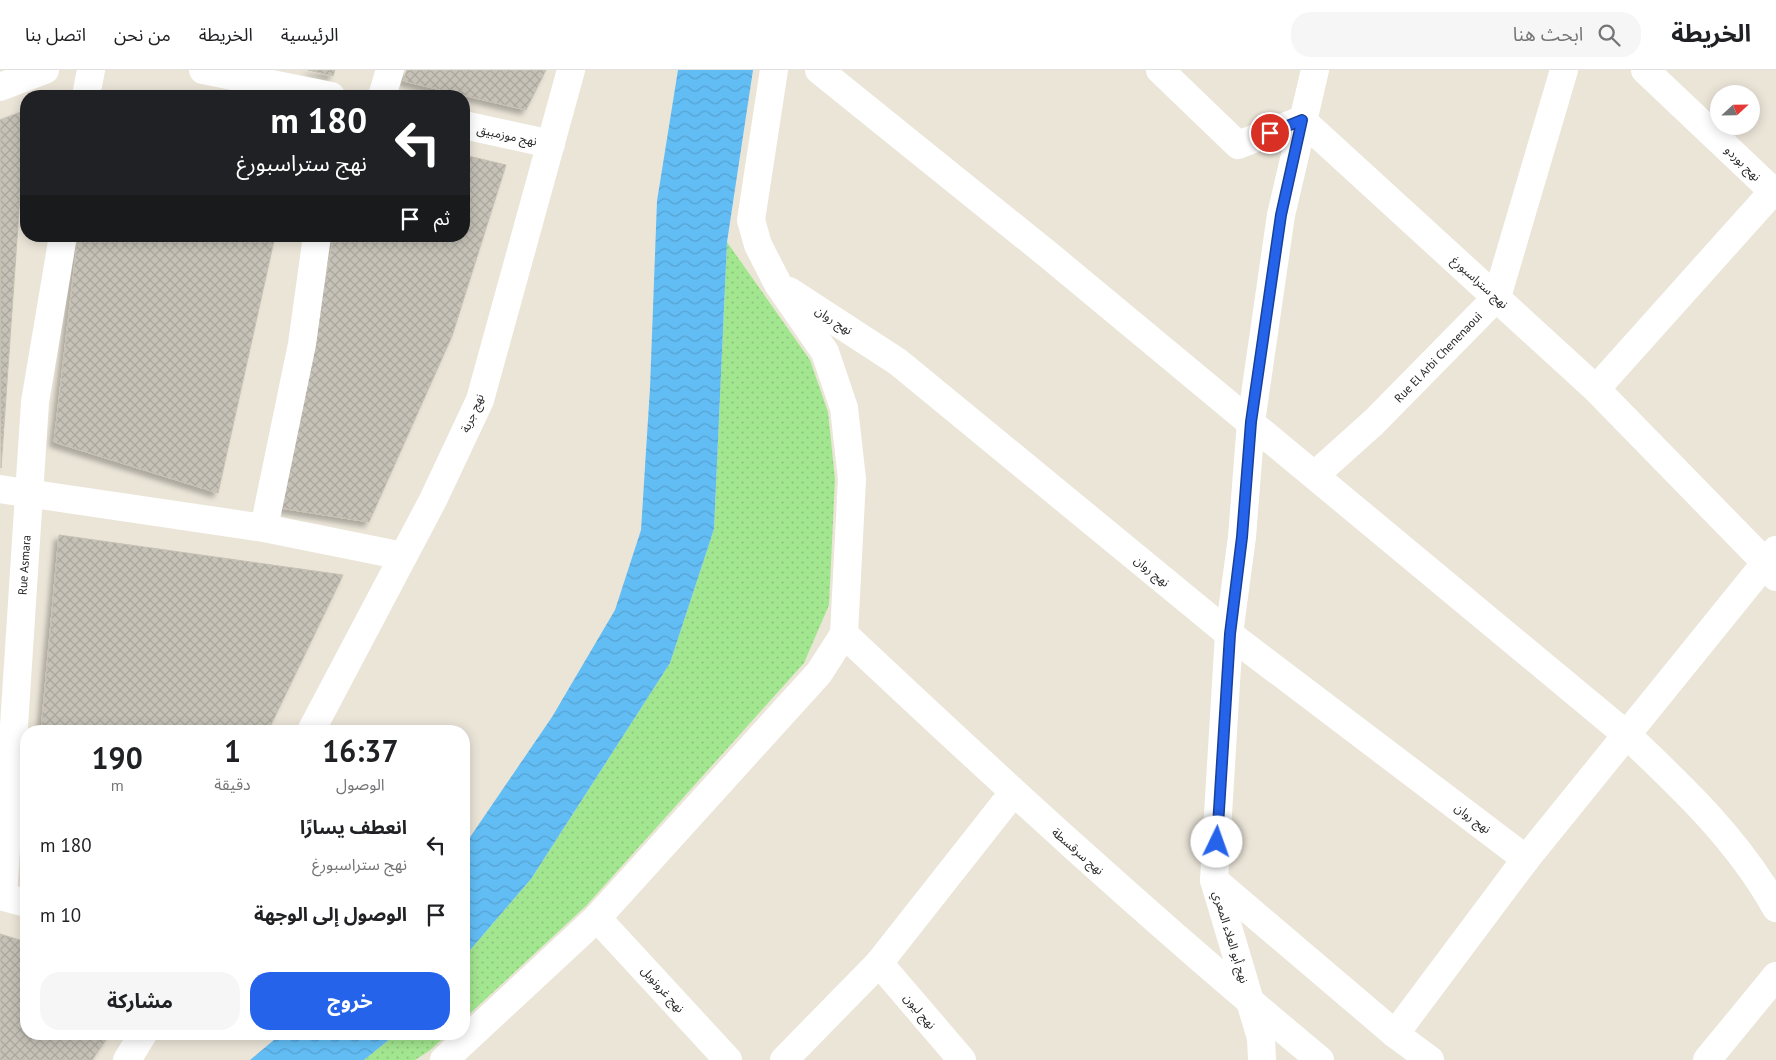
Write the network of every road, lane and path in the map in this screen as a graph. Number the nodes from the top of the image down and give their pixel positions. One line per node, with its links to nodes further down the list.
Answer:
1 (45, 70): 12 (street)
2 (91, 70): 13 (street)
3 (203, 70): 14 (street)
4 (390, 70): 15 (street)
5 (571, 70): 18 (street, نهج جربة)
6 (774, 70): 22 (street)
7 (819, 70): 25 (street)
8 (1160, 70): 16 (street)
9 (1316, 70): 16 (street, نهج أبو العلاء المعري)
10 (1564, 70): 23 (street, Rue El Arbi Chenenaoui)
11 (1645, 70): 19 (street, نهج بوردو)
12 (0, 87)
13 (87, 90)
14 (301, 90)
15 (384, 90)
16 (1302, 120): 23 (street, نهج ستراسبورغ); 25 (street, نهج أبو العلاء المعري)
17 (470, 126): 18 (street, نهج موزمبيق)
18 (550, 144): 30 (street, نهج جربة)
19 (1775, 192): 24 (street)
20 (62, 242): 28 (street, Rue Asmara)
21 (316, 242): 29 (street)
22 (778, 284): 32 (street); 33 (street, نهج روان)
23 (1497, 297): 24 (street, نهج ستراسبورغ); 26 (street, Rue El Arbi Chenenaoui)
24 (1596, 389): 31 (street, نهج ستراسبورغ)
25 (1251, 422): 26 (street); 33 (street, نهج أبو العلاء المعري)
26 (1315, 475): 35 (street)
27 (0, 489): 28 (street)
28 (29, 492): 29 (street); 39 (street, Rue Asmara)
29 (264, 528): 30 (street)
30 (403, 556): 34 (street, نهج جربة)
31 (1772, 563): 35 (street)
32 (844, 634): 36 (street, نهج سرقسطة); 41 (street)
33 (1230, 634): 37 (street, نهج روان); 38 (street, نهج أبو العلاء المعري)
34 (314, 725)
35 (1628, 736): 37 (street); 40 (street)
36 (1013, 793): 42 (street); 44 (street, نهج سرقسطة)
37 (1526, 859): 45 (street)
38 (1214, 880): 44 (street, نهج أبو العلاء المعري); 45 (street)
39 (10, 898)
40 (1776, 908)
41 (598, 918): 46 (street); 51 (street, نهج غرونوبل)
42 (879, 963): 52 (street); 53 (street, نهج ليون)
43 (1776, 976): 57 (street)
44 (1252, 1003): 54 (street, نهج أبو العلاء المعري); 55 (street, نهج سرقسطة)
45 (1395, 1034): 56 (street)
46 (470, 1036)
47 (139, 1040): 49 (street)
48 (466, 1040): 50 (street)
49 (127, 1060)
50 (444, 1060)
51 (728, 1060)
52 (784, 1060)
53 (962, 1060)
54 (1262, 1060)
55 (1320, 1060)
56 (1430, 1060)
57 (1707, 1060)

